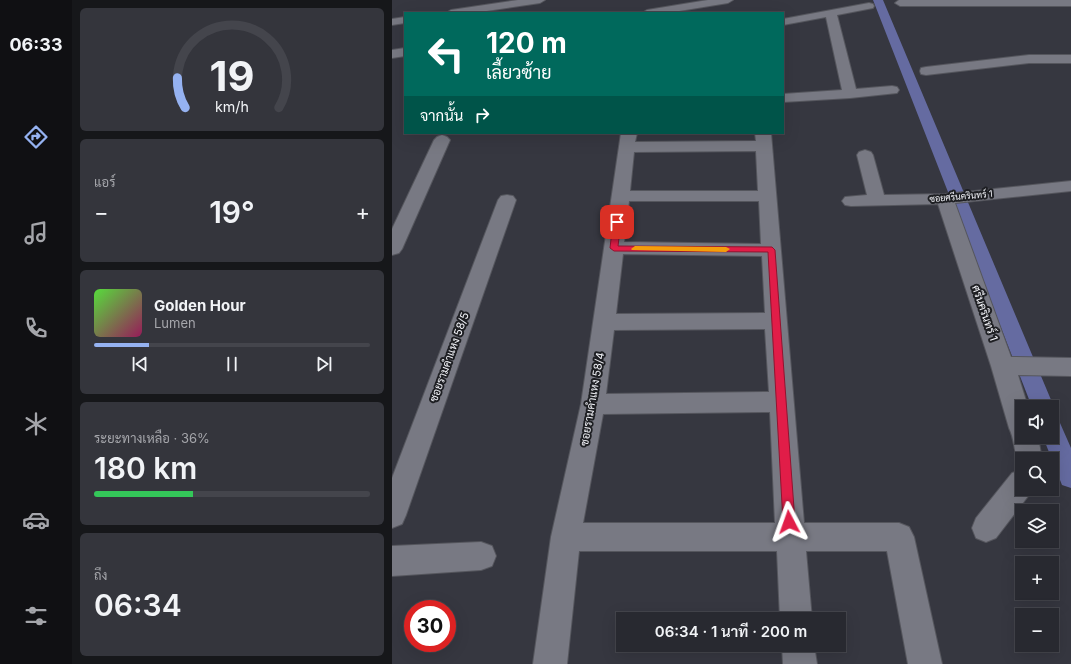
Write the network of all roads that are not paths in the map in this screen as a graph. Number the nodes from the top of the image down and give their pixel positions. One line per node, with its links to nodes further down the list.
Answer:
1 (540, 0): 8 (street)
2 (665, 0): 7 (street)
3 (728, 0): 7 (street)
4 (900, 3): 5 (street)
5 (1071, 3)
6 (868, 6): 10 (street)
7 (675, 9): 9 (street)
8 (458, 12)
9 (654, 12)
10 (832, 13): 13 (street); 19 (street)
11 (404, 20): 12 (street)
12 (392, 22)
13 (784, 22)
14 (404, 52): 15 (street)
15 (392, 54)
16 (1071, 59): 17 (street)
17 (926, 71)
18 (892, 90): 19 (street)
19 (850, 94): 20 (street)
20 (784, 98)
21 (442, 140): 33 (street)
22 (628, 140): 23 (street); 26 (street, ซอยรามคำแหง 58/4)
23 (764, 140): 27 (street)
24 (865, 155): 31 (street)
25 (1071, 186): 28 (street, ซอยศรีนครินทร์ 1)
26 (621, 196): 27 (street); 32 (street, ซอยรามคำแหง 58/4)
27 (767, 196): 34 (street)
28 (956, 198): 31 (street, ซอยศรีนครินทร์ 1); 37 (street, ศรีนครินทร์ 1)
29 (508, 200): 43 (street, ซอยรามคำแหง 58/5)
30 (851, 201): 31 (street, ซอยศรีนครินทร์ 1)
31 (877, 201)
32 (614, 248): 34 (street); 36 (street, ซอยรามคำแหง 58/4)
33 (392, 249)
34 (772, 250): 35 (street)
35 (775, 321): 36 (street); 39 (street)
36 (604, 322): 40 (street, ซอยรามคำแหง 58/4)
37 (1003, 366): 38 (street); 41 (street, ศรีนครินทร์ 1)
38 (1071, 367)
39 (781, 402): 40 (street); 46 (street)
40 (593, 404): 45 (street, ซอยรามคำแหง 58/4)
41 (1015, 405)
42 (1015, 491): 44 (street)
43 (392, 515)
44 (986, 528)
45 (566, 536): 46 (street); 51 (street, ซอยรามคำแหง 58/4)
46 (790, 536): 49 (street); 53 (street)
47 (481, 556): 48 (street)
48 (392, 561)
49 (795, 612)
50 (799, 652): 52 (street)
51 (550, 664)
52 (800, 664)
53 (925, 664)

